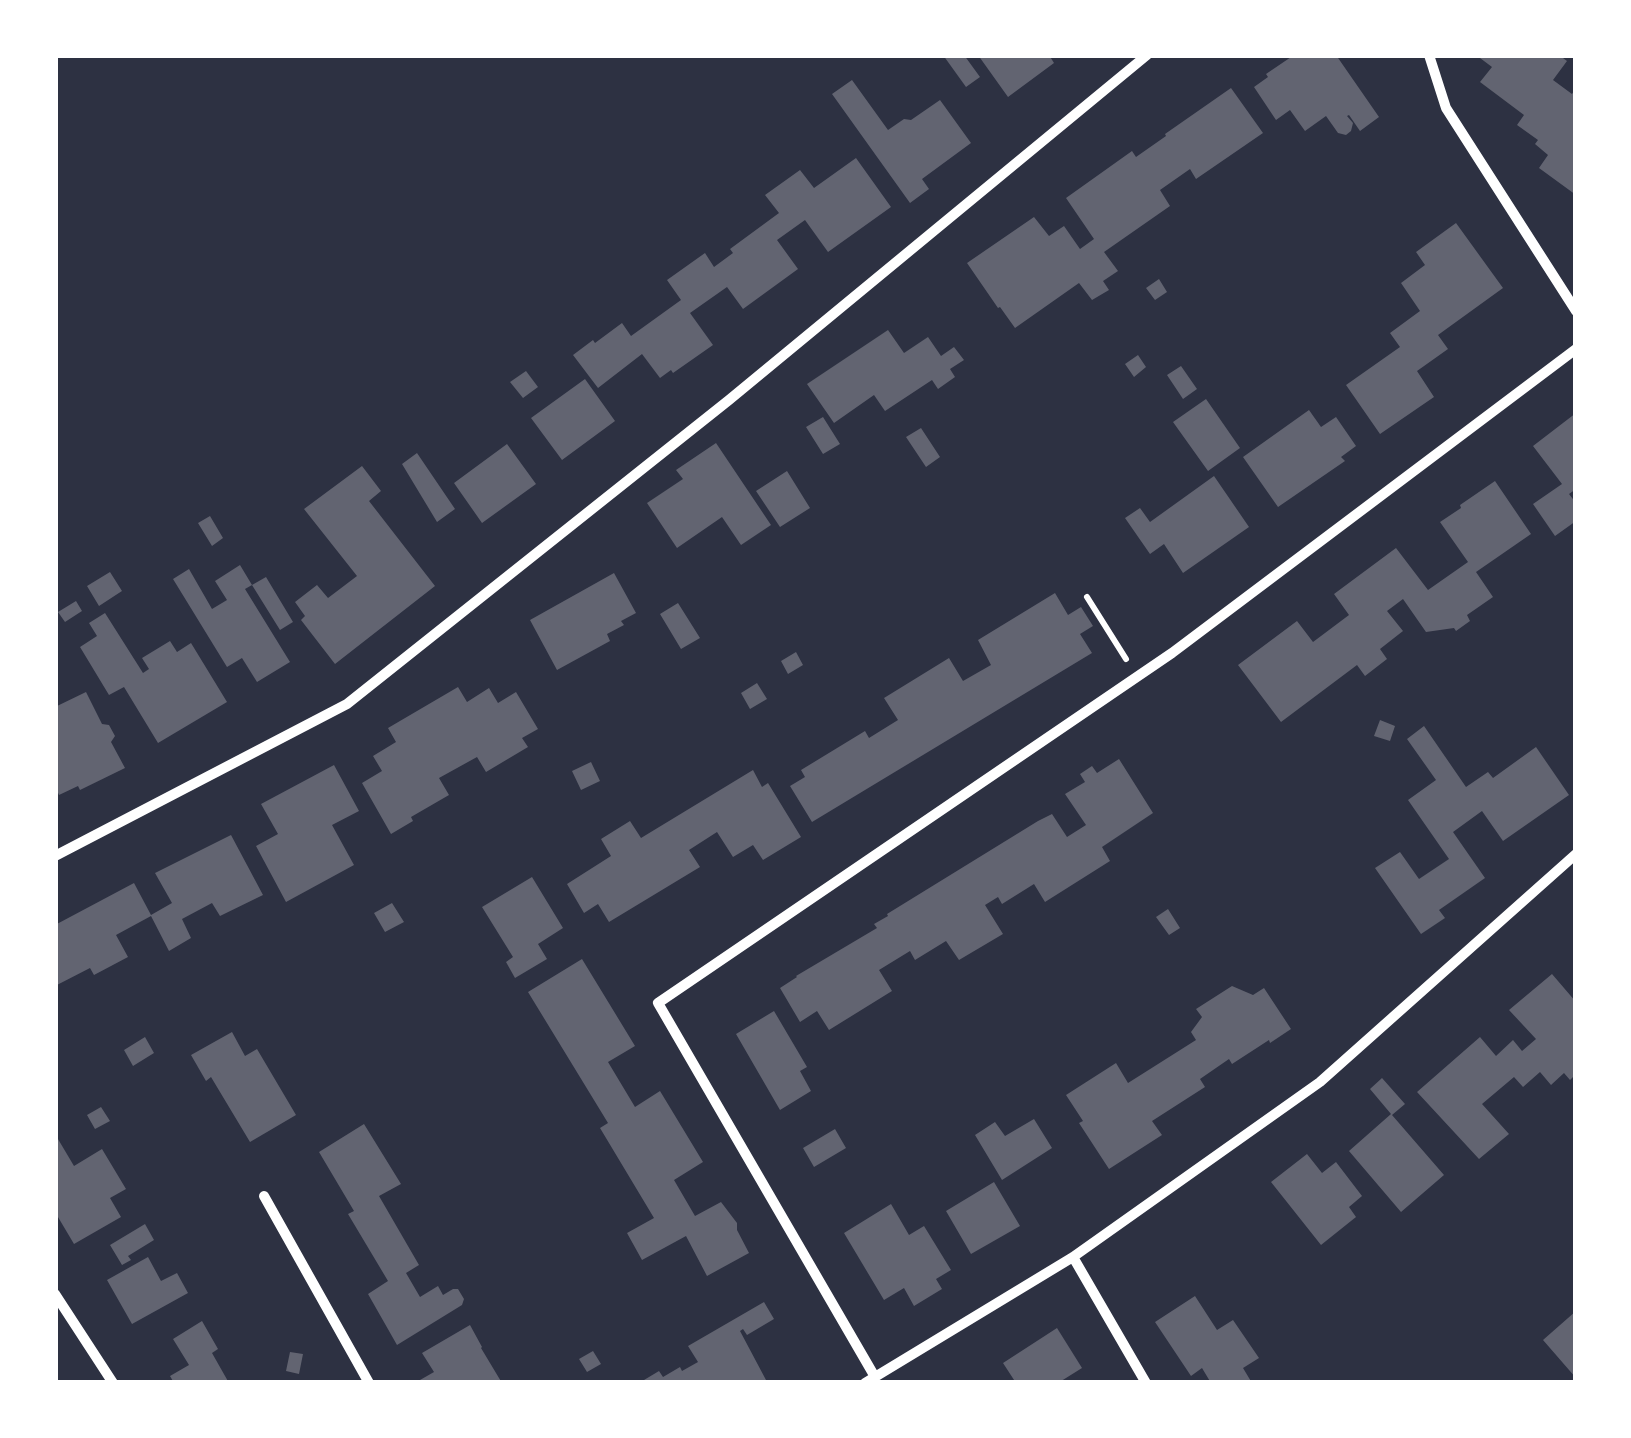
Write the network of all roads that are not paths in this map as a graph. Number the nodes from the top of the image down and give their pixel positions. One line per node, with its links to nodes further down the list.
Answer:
1 (1147, 55): 6 (street)
2 (1429, 55): 3 (street)
3 (1576, 311)
4 (1576, 349): 10 (street)
5 (1576, 854): 8 (street)
6 (55, 856)
7 (264, 1196): 12 (street)
8 (1074, 1257): 10 (street); 13 (street)
9 (55, 1294): 11 (street)
10 (870, 1380)
11 (114, 1383)
12 (369, 1383)
13 (1146, 1383)

